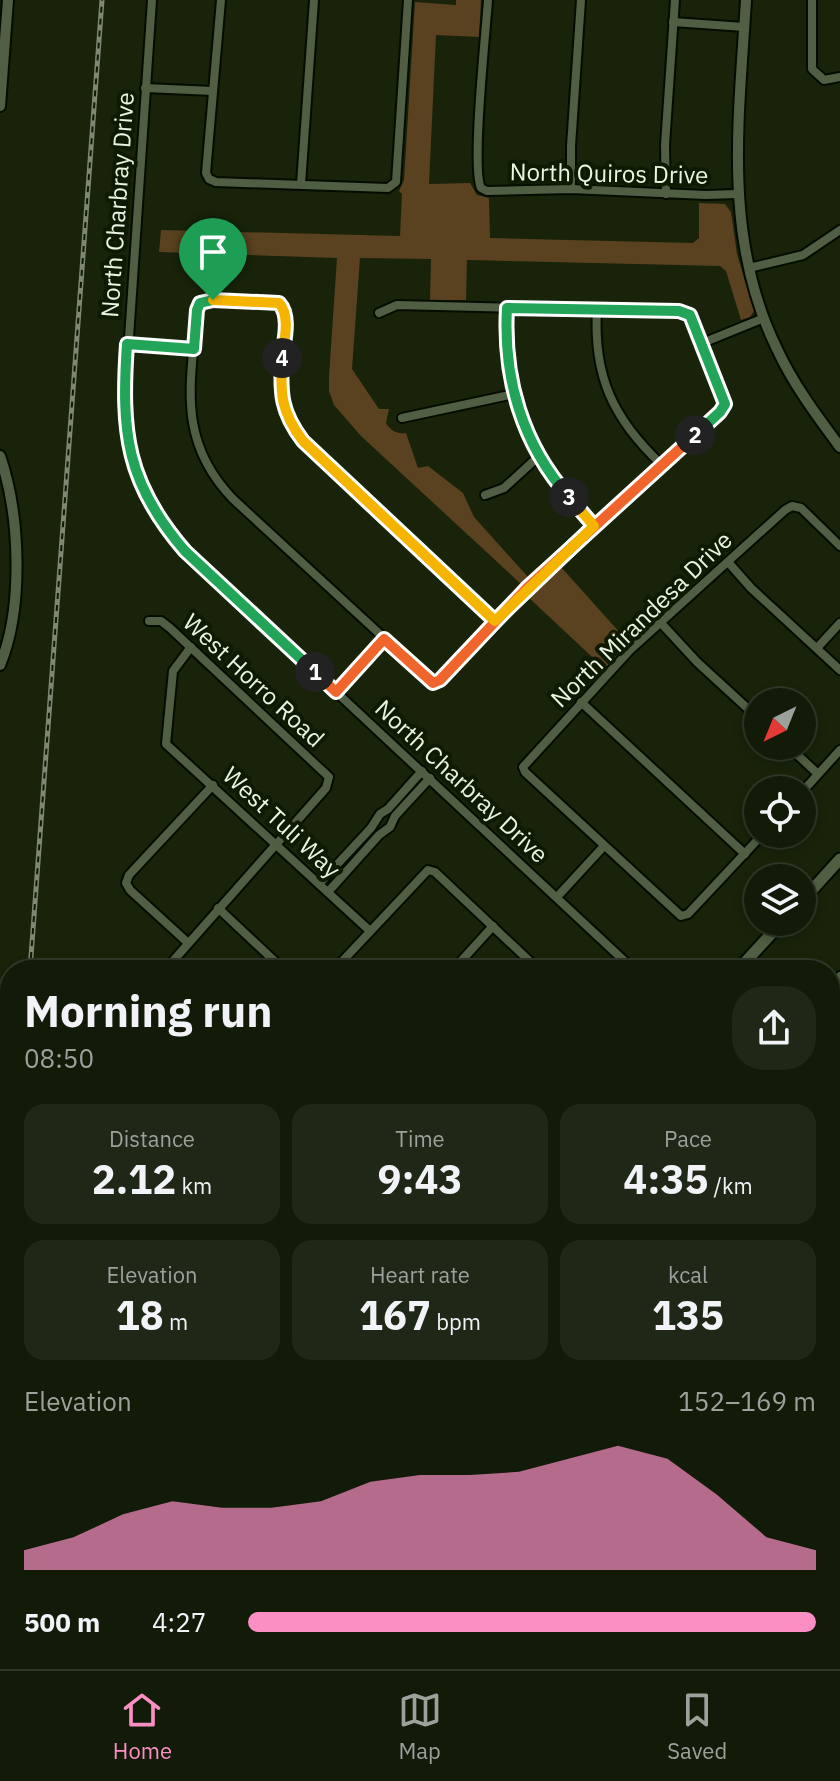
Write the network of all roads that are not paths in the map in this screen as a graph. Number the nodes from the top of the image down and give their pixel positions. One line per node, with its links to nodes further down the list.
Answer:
1 (8, 0): 16 (street)
2 (152, 0): 14 (street, North Charbray Drive)
3 (221, 0): 15 (street)
4 (314, 0): 17 (street)
5 (408, 0): 17 (street)
6 (488, 0): 18 (street, North Quiros Drive)
7 (581, 0): 18 (street)
8 (675, 0): 11 (street)
9 (746, 0): 12 (street)
10 (812, 0): 13 (street)
11 (673, 22): 12 (street); 19 (street)
12 (744, 27): 20 (street)
13 (840, 77)
14 (145, 88): 15 (street); 27 (street, North Charbray Drive)
15 (213, 91): 17 (street)
16 (0, 106)
17 (301, 184)
18 (571, 189): 19 (street, North Quiros Drive)
19 (666, 194): 20 (street, North Quiros Drive)
20 (737, 194): 22 (street)
21 (840, 230): 22 (street)
22 (749, 268): 26 (street)
23 (507, 308): 24 (street); 25 (street); 30 (street)
24 (597, 309): 28 (street); 35 (street)
25 (379, 313)
26 (764, 318): 28 (street); 32 (street)
27 (127, 344): 29 (street); 49 (street, North Charbray Drive)
28 (700, 344): 35 (street)
29 (194, 349): 41 (street); 44 (street)
30 (514, 394): 31 (street); 34 (street)
31 (402, 418)
32 (840, 447)
33 (0, 456): 47 (street)
34 (539, 456): 36 (street); 37 (street)
35 (662, 465): 37 (street)
36 (485, 495)
37 (594, 526): 41 (street)
38 (840, 546): 39 (street, North Mirandesa Drive)
39 (728, 562): 42 (street, North Mirandesa Drive); 46 (street)
40 (149, 621): 45 (street, West Horro Road)
41 (495, 621): 44 (street)
42 (660, 622): 50 (street, North Mirandesa Drive); 51 (street)
43 (840, 623): 46 (street)
44 (384, 639): 49 (street)
45 (191, 647): 58 (street, West Tuli Way); 61 (street, West Horro Road)
46 (817, 648): 48 (street)
47 (0, 665)
48 (840, 670)
49 (336, 692): 54 (street, North Charbray Drive)
50 (581, 702): 62 (street, North Mirandesa Drive); 64 (street)
51 (744, 705)
52 (840, 750): 55 (street)
53 (803, 760): 55 (street)
54 (422, 771): 57 (street, North Charbray Drive); 59 (street)
55 (818, 774): 56 (street)
56 (816, 776)
57 (430, 778): 60 (street); 69 (street, North Charbray Drive)
58 (213, 785): 61 (street, West Tuli Way); 74 (street)
59 (373, 823): 60 (street); 66 (street)
60 (385, 832): 68 (street)
61 (276, 844): 66 (street, West Tuli Way); 70 (street)
62 (604, 846): 64 (street); 69 (street)
63 (750, 848): 64 (street)
64 (745, 854)
65 (840, 859): 67 (main road)
66 (319, 884): 68 (street, West Tuli Way)
67 (816, 886)
68 (328, 892): 72 (street, West Tuli Way)
69 (557, 897): 80 (street, North Charbray Drive)
70 (218, 908): 74 (street); 76 (street)
71 (493, 926): 72 (street); 78 (street); 79 (street)
72 (370, 931): 77 (street)
73 (769, 936): 81 (main road)
74 (187, 942): 75 (street)
75 (173, 960)
76 (273, 960)
77 (343, 960)
78 (462, 960)
79 (529, 960)
80 (623, 960)
81 (747, 960)

